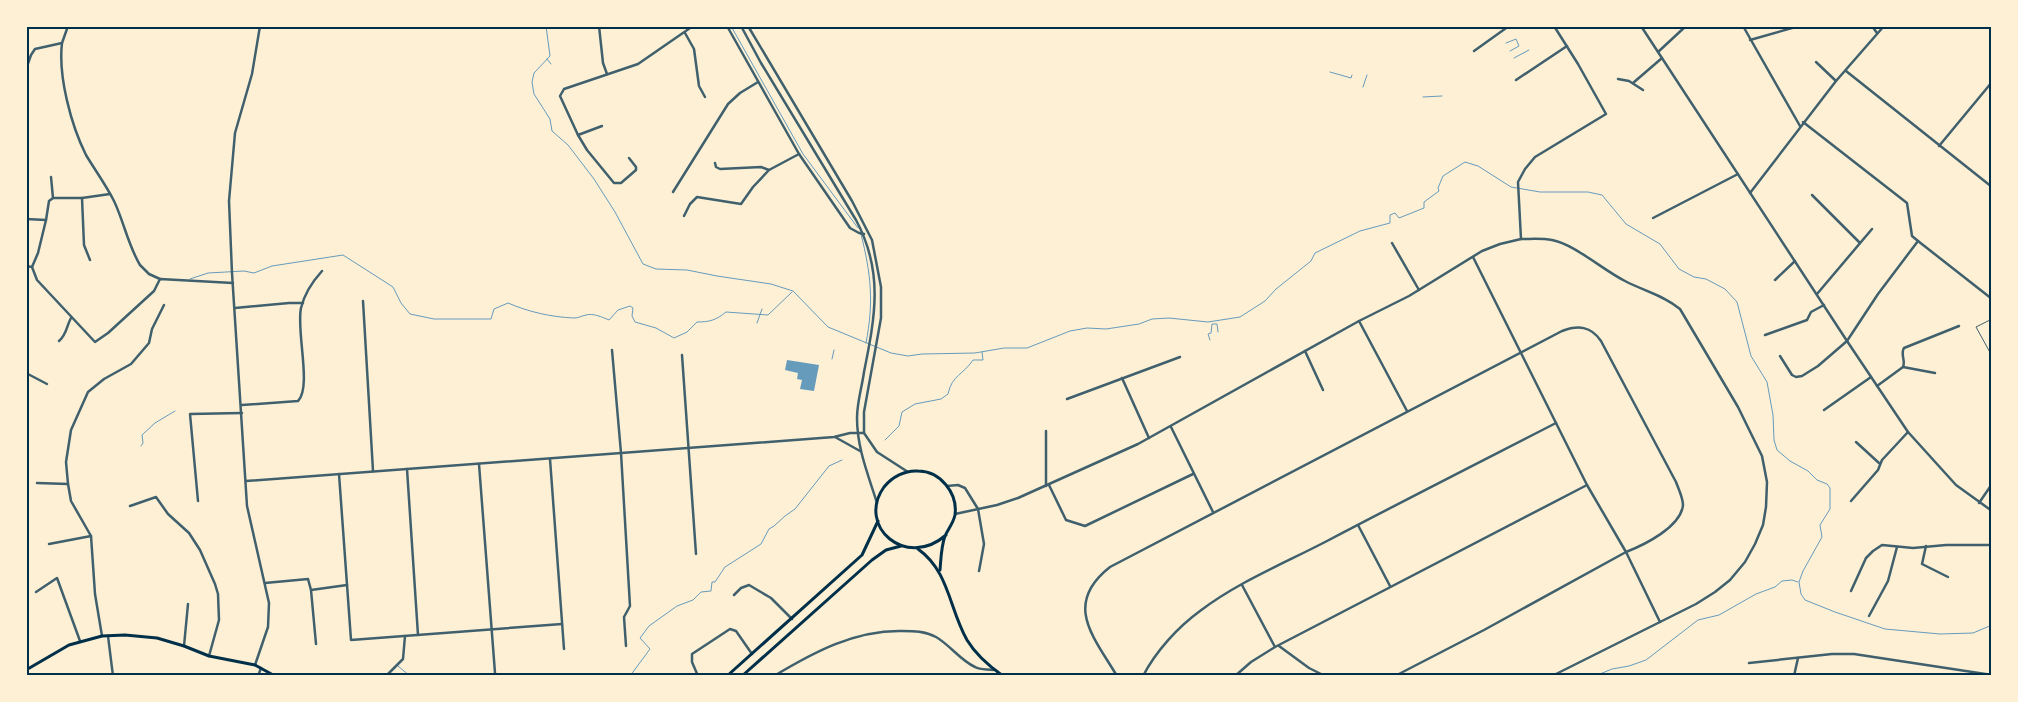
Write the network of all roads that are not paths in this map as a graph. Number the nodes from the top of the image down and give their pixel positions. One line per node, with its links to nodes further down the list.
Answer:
1 (68, 26): 19 (street)
2 (260, 26): 72 (street)
3 (599, 26): 27 (street)
4 (693, 26): 16 (street)
5 (727, 26): 31 (street)
6 (741, 26): 59 (street)
7 (748, 26): 111 (street)
8 (1508, 26): 21 (street)
9 (1554, 26): 20 (street)
10 (1641, 26): 22 (street)
11 (1686, 26): 22 (street)
12 (1743, 26): 18 (street)
13 (1799, 26): 18 (street)
14 (1872, 26): 17 (street)
15 (1884, 26): 17 (street)
16 (685, 32): 27 (street); 35 (street)
17 (1878, 33): 26 (street)
18 (1750, 40): 38 (street)
19 (62, 43): 25 (street); 50 (street)
20 (1567, 46): 29 (street); 60 (street)
21 (1474, 51)
22 (1658, 52): 23 (street)
23 (1662, 58): 33 (street); 45 (street)
24 (1816, 62): 30 (street)
25 (26, 69)
26 (1846, 71): 30 (street); 40 (street)
27 (607, 74): 39 (street)
28 (1618, 79): 33 (street)
29 (1516, 80)
30 (1836, 81): 36 (street)
31 (758, 82): 41 (street); 48 (street)
32 (1992, 82): 40 (street)
33 (1633, 83): 34 (street)
34 (1644, 90)
35 (705, 97)
36 (1803, 122): 38 (street); 61 (street)
37 (602, 126): 39 (street)
38 (1800, 126): 49 (street)
39 (578, 135): 42 (street)
40 (1939, 146): 47 (street)
41 (799, 154): 44 (street); 59 (street)
42 (629, 158)
43 (715, 163): 44 (street)
44 (769, 170): 54 (street)
45 (1738, 174): 49 (street); 55 (street)
46 (51, 177): 52 (street)
47 (1992, 187)
48 (673, 192)
49 (1750, 193): 66 (street)
50 (110, 194): 53 (street); 70 (street)
51 (1812, 194): 63 (street)
52 (53, 198): 53 (street); 57 (street)
53 (82, 198): 65 (street)
54 (684, 216)
55 (1653, 218)
56 (26, 219): 57 (street)
57 (46, 220): 68 (street)
58 (1872, 229): 63 (street)
59 (864, 234): 113 (street)
60 (1521, 239): 64 (street); 170 (street)
61 (1918, 241): 75 (street); 87 (street)
62 (1392, 242): 73 (street)
63 (1860, 243): 74 (street)
64 (1473, 257): 73 (street); 90 (street)
65 (90, 260)
66 (1795, 262): 71 (street); 74 (street)
67 (26, 266): 68 (street)
68 (32, 267): 81 (street)
69 (322, 271): 77 (street)
70 (160, 279): 72 (street); 81 (street)
71 (1775, 280)
72 (233, 283): 80 (street)
73 (1419, 290): 83 (street)
74 (1817, 294): 79 (street)
75 (1992, 299)
76 (363, 301): 124 (street)
77 (303, 303): 80 (street); 104 (street)
78 (164, 305): 130 (street)
79 (1824, 306): 85 (street); 87 (street)
80 (235, 308): 104 (street)
81 (71, 318): 86 (street)
82 (1992, 319): 93 (lane)
83 (1360, 321): 89 (street); 106 (street)
84 (1959, 326): 95 (street)
85 (1765, 335)
86 (58, 341)
87 (1846, 341): 92 (street); 98 (street)
88 (612, 350): 119 (street)
89 (1305, 351): 102 (street); 109 (street)
90 (1520, 352): 106 (street); 108 (street); 154 (street)
91 (682, 355): 117 (street)
92 (1780, 356)
93 (1992, 356)
94 (1180, 357): 99 (street)
95 (1903, 367): 97 (street); 101 (street)
96 (26, 373): 100 (street)
97 (1935, 373)
98 (1871, 377): 101 (street); 105 (street)
99 (1122, 378): 103 (street); 115 (street)
100 (47, 384)
101 (1877, 386): 112 (street)
102 (1323, 390)
103 (1067, 399)
104 (242, 405): 107 (street)
105 (1824, 410)
106 (1407, 411): 142 (street)
107 (242, 413): 128 (street); 135 (street)
108 (1556, 423): 133 (street); 145 (street)
109 (1170, 427): 115 (street); 127 (street)
110 (1046, 431): 132 (street)
111 (864, 432): 113 (street); 125 (street)
112 (1908, 432): 121 (street); 138 (street)
113 (857, 433): 114 (street); 118 (street)
114 (834, 437): 117 (street); 118 (street)
115 (1149, 439): 132 (street)
116 (1856, 442): 121 (street)
117 (689, 448): 119 (street); 155 (street)
118 (860, 451): 137 (street)
119 (621, 453): 120 (street); 180 (street)
120 (550, 458): 122 (street); 171 (street)
121 (1880, 463): 136 (street)
122 (479, 464): 123 (street); 172 (street)
123 (408, 469): 124 (street); 173 (street)
124 (373, 472): 126 (street)
125 (908, 472): 134 (main road); 137 (main road)
126 (339, 474): 128 (street); 160 (street)
127 (1193, 474): 132 (street); 142 (street)
128 (246, 482): 159 (street)
129 (36, 484): 130 (street)
130 (68, 484): 147 (street)
131 (1992, 484): 138 (street)
132 (1047, 485): 140 (street)
133 (1587, 485): 154 (street); 162 (street)
134 (947, 486): 140 (street); 143 (main road)
135 (198, 501)
136 (1851, 501)
137 (877, 503): 144 (main road)
138 (1979, 503): 141 (street)
139 (130, 506): 184 (street)
140 (978, 508): 143 (street); 157 (street)
141 (1992, 511)
142 (1212, 512): 202 (street)
143 (955, 514): 146 (main road)
144 (878, 521): 150 (main road); 169 (main road)
145 (1358, 525): 161 (street); 162 (street)
146 (946, 535): 153 (main road); 156 (main road)
147 (91, 536): 148 (street); 174 (street)
148 (49, 544)
149 (1992, 545): 151 (street)
150 (901, 546): 153 (main road); 200 (main road)
151 (1926, 546): 152 (street); 158 (street)
152 (1897, 547): 164 (street); 168 (street)
153 (918, 548): 156 (main road)
154 (1626, 552): 170 (street); 206 (street)
155 (696, 554)
156 (940, 570): 190 (main road)
157 (979, 571)
158 (1948, 577)
159 (264, 583): 163 (street); 187 (street)
160 (347, 585): 163 (street); 176 (street)
161 (1242, 586): 181 (street); 203 (street)
162 (1390, 586): 181 (street)
163 (310, 590): 178 (street)
164 (1851, 591)
165 (36, 592): 177 (street)
166 (734, 595): 169 (street)
167 (188, 604): 179 (street)
168 (1869, 616)
169 (792, 619): 183 (main road)
170 (1660, 622): 207 (street)
171 (562, 624): 172 (street); 182 (street)
172 (491, 629): 173 (street); 191 (street)
173 (418, 634): 176 (street)
174 (102, 636): 175 (main road); 177 (main road)
175 (108, 636): 179 (main road); 194 (street)
176 (405, 636): 197 (street)
177 (80, 641): 189 (main road)
178 (316, 644)
179 (184, 646): 184 (main road)
180 (626, 646)
181 (1277, 646): 204 (street); 205 (street)
182 (564, 650)
183 (752, 654): 198 (street); 199 (main road)
184 (209, 656): 187 (main road)
185 (1798, 658): 186 (street); 193 (street); 208 (street)
186 (1749, 663)
187 (255, 665): 188 (main road)
188 (261, 668): 195 (street); 196 (main road)
189 (26, 670)
190 (994, 670): 192 (street); 201 (main road)
191 (495, 673)
192 (775, 675)
193 (1992, 675)
194 (113, 676)
195 (258, 676)
196 (275, 676)
197 (386, 676)
198 (698, 676)
199 (727, 676)
200 (742, 676)
201 (1003, 676)
202 (1117, 676)
203 (1143, 676)
204 (1235, 676)
205 (1325, 676)
206 (1395, 676)
207 (1552, 676)
208 (1794, 676)

